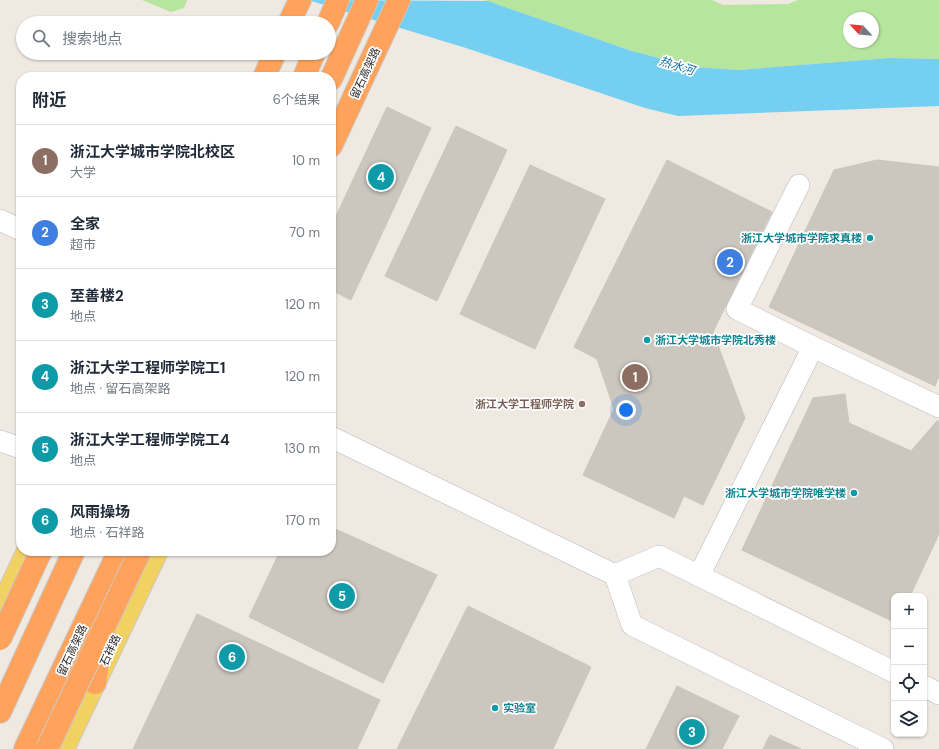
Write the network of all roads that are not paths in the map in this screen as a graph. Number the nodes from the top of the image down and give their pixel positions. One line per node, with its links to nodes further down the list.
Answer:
1 (338, 0): 5 (highway)
2 (367, 0): 12 (highway)
3 (394, 0): 13 (main road)
4 (399, 0): 14 (highway, 留石高架路)
5 (331, 16)
6 (272, 60): 9 (highway)
7 (281, 60): 10 (main road)
8 (311, 60): 11 (highway)
9 (266, 72)
10 (275, 72)
11 (306, 72)
12 (334, 72)
13 (336, 125)
14 (336, 135)
15 (799, 185): 18 (street)
16 (0, 220): 17 (street)
17 (16, 228)
18 (813, 347): 19 (street); 32 (street)
19 (939, 407)
20 (336, 439): 31 (street)
21 (0, 441): 22 (street)
22 (16, 446)
23 (26, 556): 33 (main road)
24 (39, 556): 35 (highway, bridge)
25 (43, 556): 34 (highway)
26 (72, 556): 40 (highway)
27 (117, 556): 42 (highway, 留石高架路)
28 (131, 556): 37 (highway)
29 (138, 556): 43 (highway, 留石高架路, bridge)
30 (155, 556): 37 (main road, 石祥路)
31 (615, 575): 32 (street); 41 (street)
32 (699, 576): 36 (street)
33 (0, 610)
34 (0, 621)
35 (0, 639)
36 (891, 671)
37 (95, 683): 44 (main road, 石祥路)
38 (927, 688): 39 (street)
39 (939, 694)
40 (0, 712)
41 (861, 744): 45 (street)
42 (25, 749)
43 (47, 749)
44 (63, 749)
45 (883, 749)

